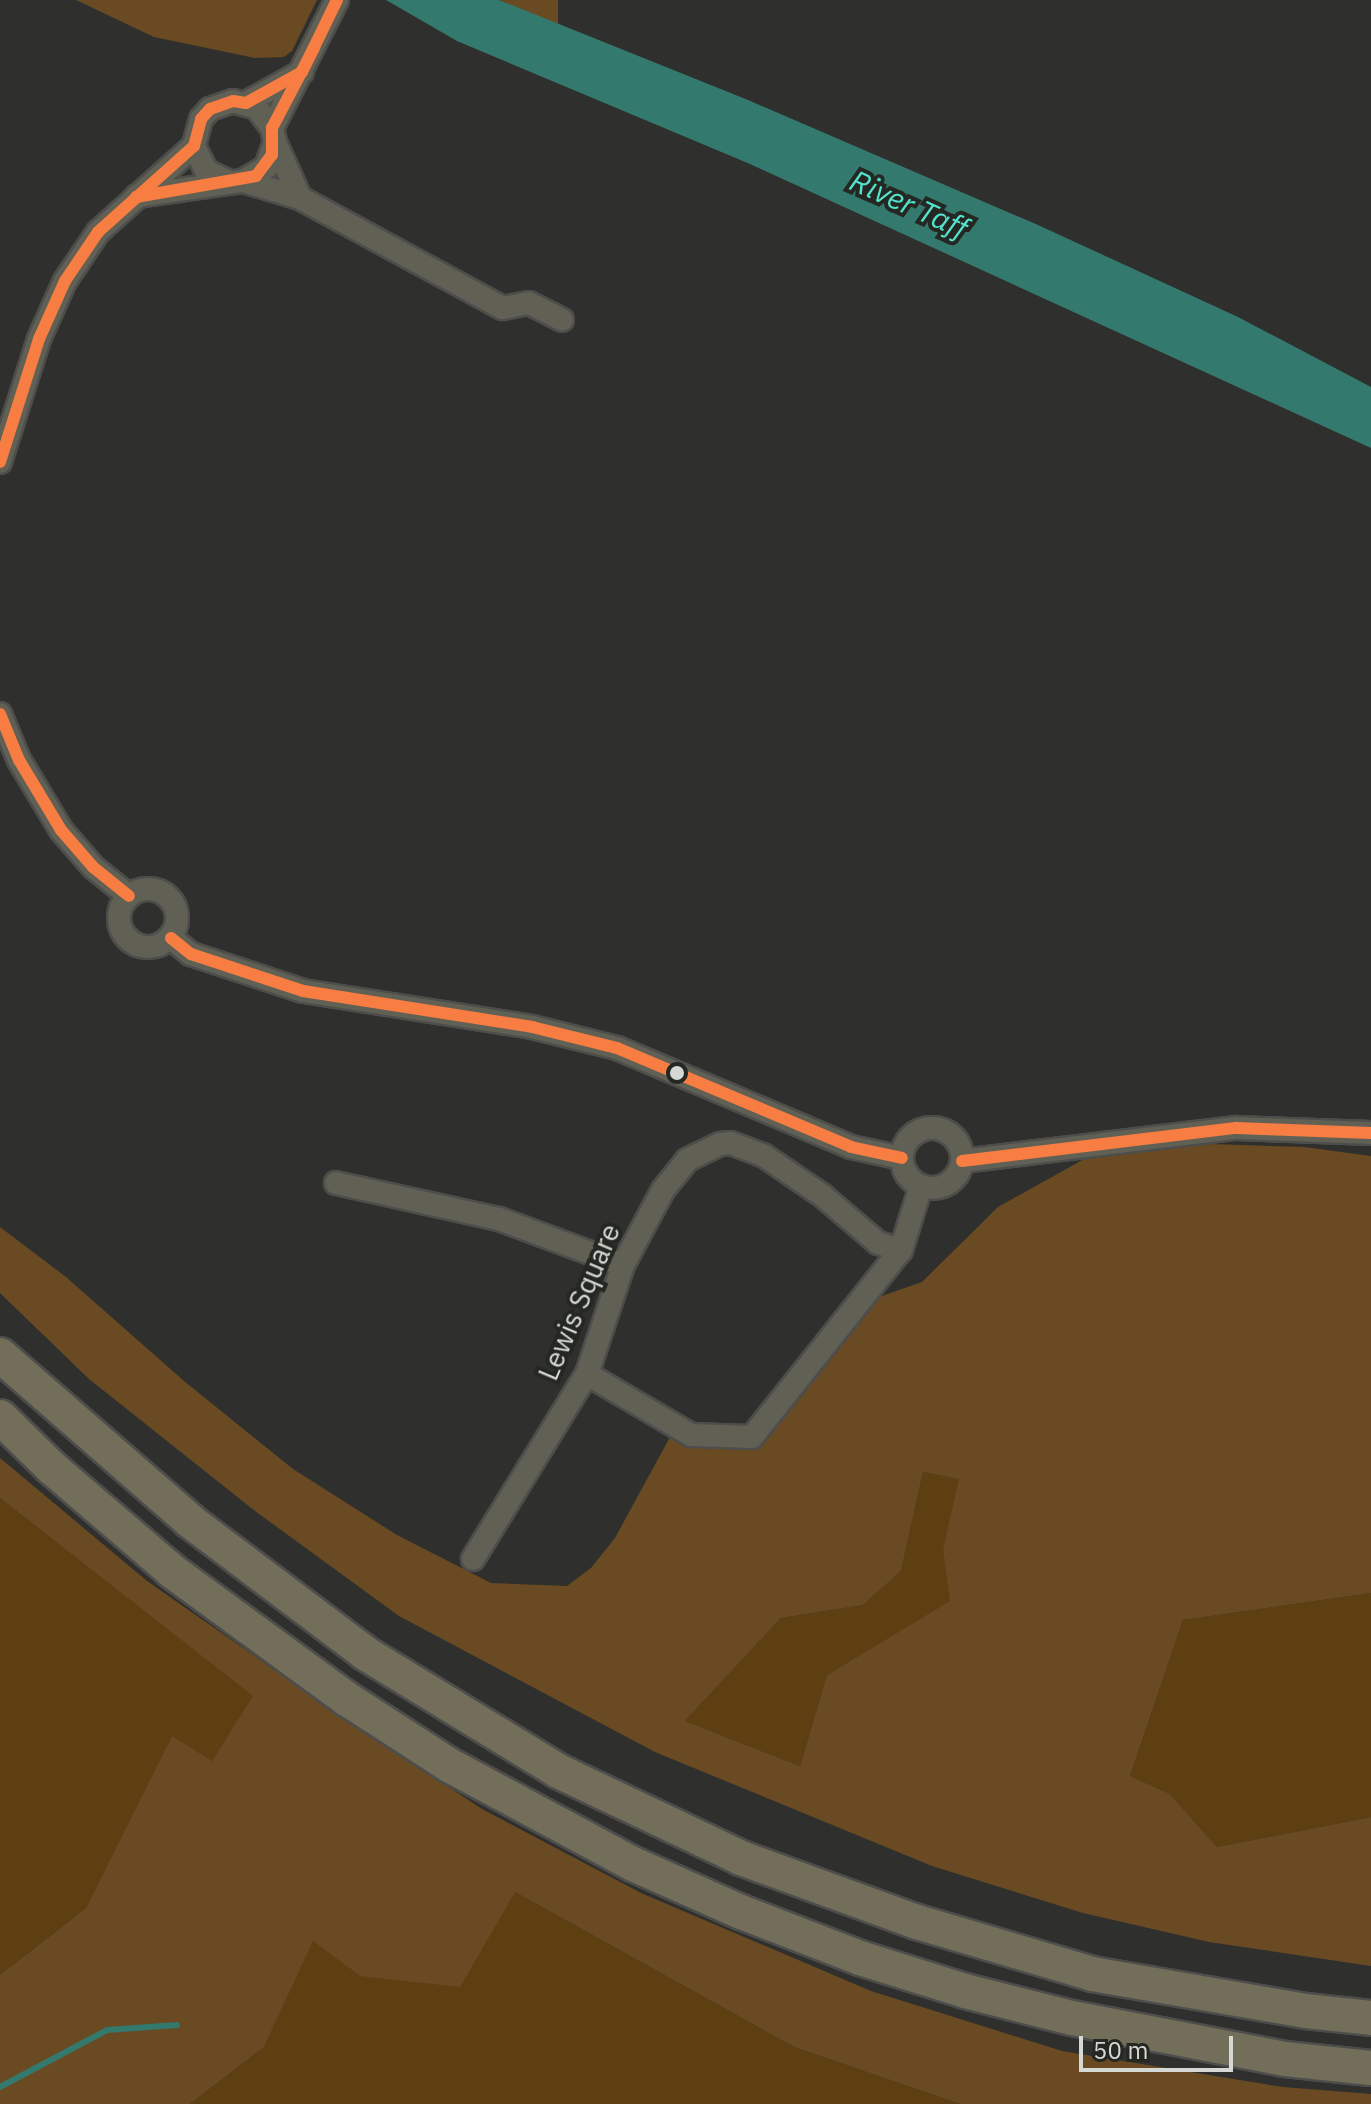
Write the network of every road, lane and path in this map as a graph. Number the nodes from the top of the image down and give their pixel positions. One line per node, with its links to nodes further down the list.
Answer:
1 (337, 0): 2 (street)
2 (302, 72): 3 (street); 4 (street)
3 (246, 103): 4 (street); 5 (street)
4 (274, 135): 6 (street); 8 (street)
5 (194, 146): 6 (street); 7 (street)
6 (236, 182): 7 (street); 8 (street)
7 (136, 197): 10 (street)
8 (300, 198): 9 (street)
9 (562, 320)
10 (0, 462)
11 (0, 714): 12 (street)
12 (129, 896): 13 (street); 13 (street)
13 (171, 938): 15 (street)
14 (1371, 1133): 16 (street)
15 (902, 1158): 16 (street); 18 (street)
16 (962, 1161): 18 (street)
17 (336, 1183): 20 (street)
18 (921, 1186): 19 (street)
19 (901, 1250): 20 (street, Lewis Square); 22 (street)
20 (623, 1265): 22 (street, Lewis Square)
21 (0, 1355): 25 (highway)
22 (587, 1374): 24 (street, Lewis Square)
23 (0, 1417): 26 (highway)
24 (473, 1559)
25 (1371, 2018)
26 (1371, 2068)

